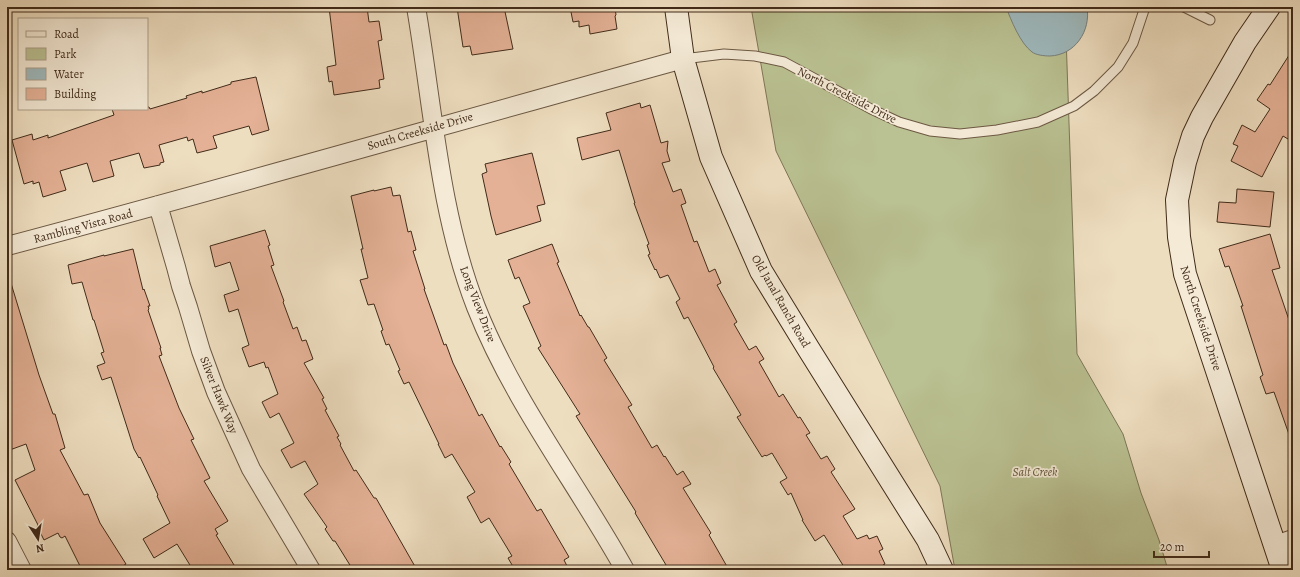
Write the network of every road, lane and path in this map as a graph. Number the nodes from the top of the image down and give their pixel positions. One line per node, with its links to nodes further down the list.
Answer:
1 (416, 7): 8 (street, Long View Drive)
2 (676, 7): 7 (street, Old Janal Ranch Road)
3 (1145, 7): 7 (lane, North Creekside Drive)
4 (1184, 7): 6 (lane)
5 (1269, 7): 12 (street, North Creekside Drive)
6 (1210, 20)
7 (683, 59): 8 (street, South Creekside Drive); 16 (street, Old Janal Ranch Road)
8 (433, 128): 9 (street, South Creekside Drive); 15 (street, Long View Drive)
9 (158, 206): 10 (street, Rambling Vista Road); 14 (street, Silver Hawk Way)
10 (7, 246)
11 (7, 541): 13 (street)
12 (1284, 542): 17 (street, North Creekside Drive)
13 (22, 570)
14 (311, 570)
15 (625, 570)
16 (942, 570)
17 (1283, 570)

